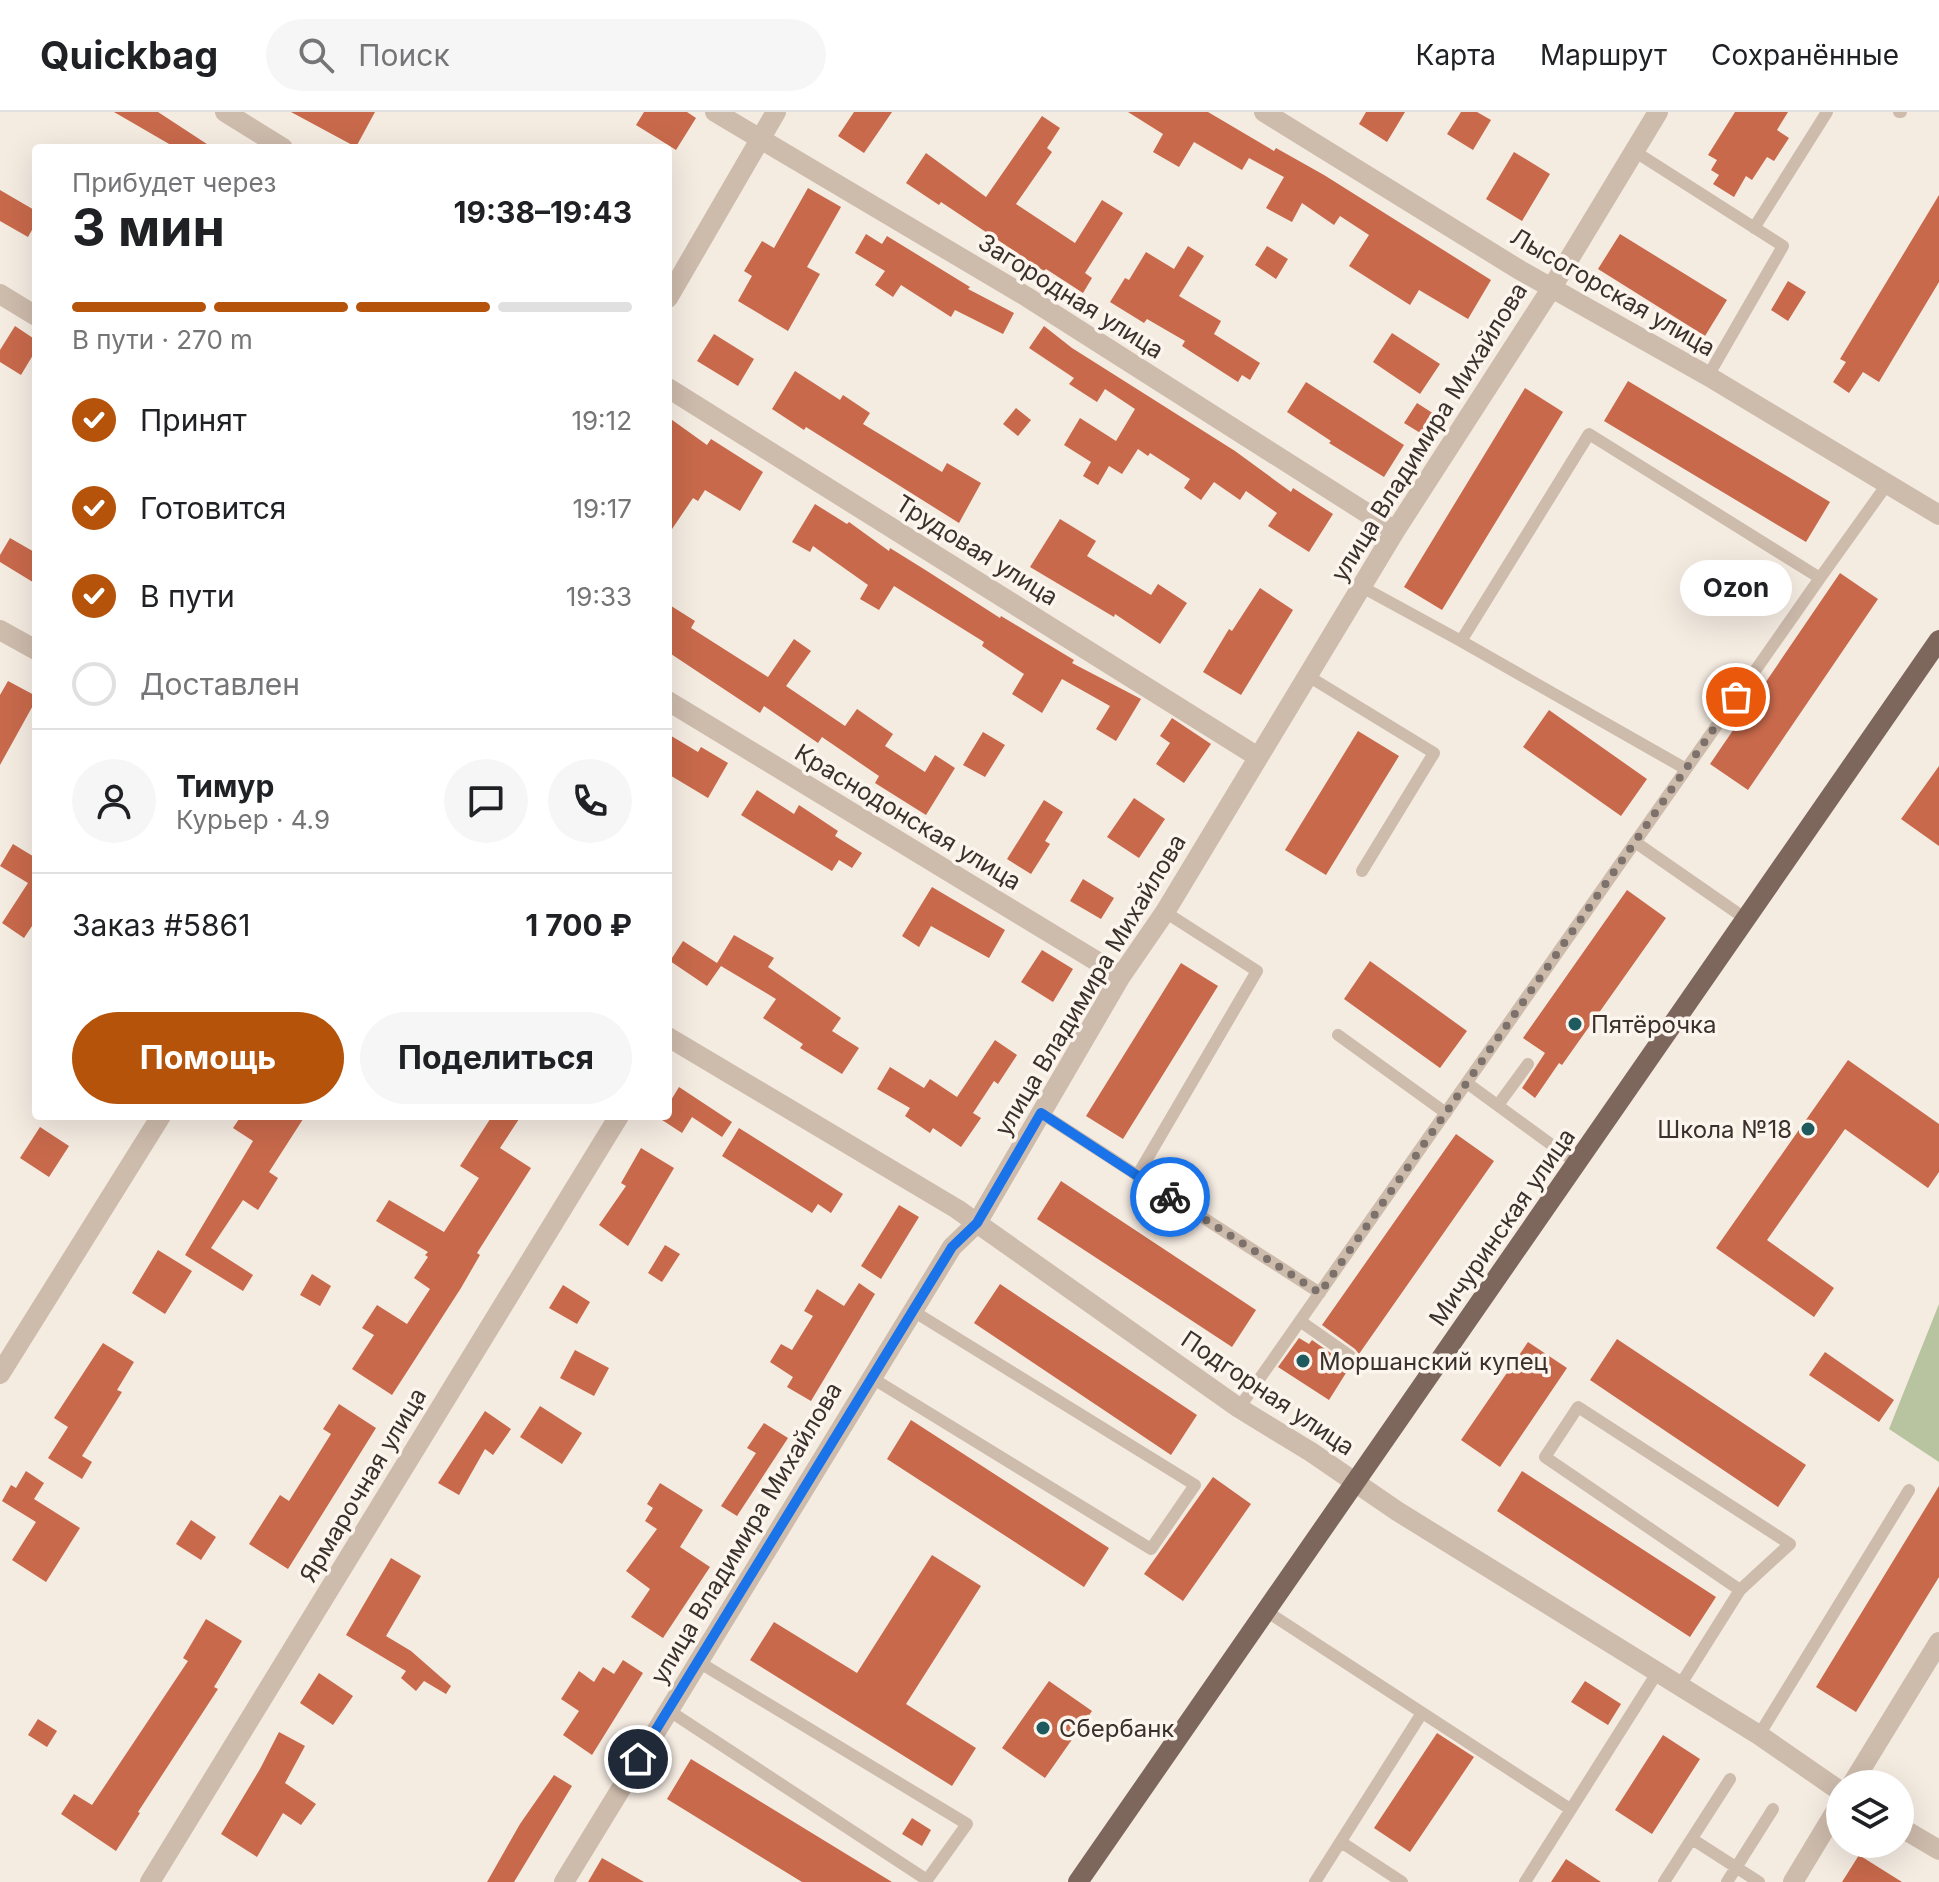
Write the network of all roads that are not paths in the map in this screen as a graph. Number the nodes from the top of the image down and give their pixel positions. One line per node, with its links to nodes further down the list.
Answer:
1 (225, 112): 8 (street)
2 (715, 112): 7 (street, Загородная улица)
3 (776, 112): 7 (street)
4 (1264, 112): 11 (street, Лысогорская улица)
5 (1658, 112): 9 (street, улица Владимира Михайлова)
6 (1827, 112): 10 (lane)
7 (760, 139): 12 (street); 19 (street, Загородная улица)
8 (277, 144)
9 (1634, 151): 10 (lane); 11 (street, улица Владимира Михайлова)
10 (1754, 228): 15 (lane)
11 (1551, 289): 15 (street, Лысогорская улица); 19 (street, улица Владимира Михайлова)
12 (672, 291)
13 (0, 294): 14 (street)
14 (32, 314)
15 (1708, 376): 17 (street, Лысогорская улица)
16 (672, 391): 28 (street, Трудовая улица)
17 (1888, 483): 18 (street, Лысогорская улица); 20 (lane)
18 (1939, 515)
19 (1395, 531): 21 (street, улица Владимира Михайлова)
20 (1820, 578): 24 (lane); 29 (lane)
21 (1362, 587): 24 (lane); 26 (street, улица Владимира Михайлова)
22 (0, 630): 25 (street)
23 (1939, 640): 33 (main road, Мичуринская улица)
24 (1461, 641): 29 (lane)
25 (32, 648)
26 (1308, 676): 28 (street, улица Владимира Михайлова); 31 (lane)
27 (672, 703): 34 (street, Краснодонская улица)
28 (1258, 757): 32 (street, улица Владимира Михайлова)
29 (1686, 769): 30 (lane)
30 (1635, 842): 33 (lane); 38 (lane)
31 (1362, 871)
32 (1165, 912): 34 (street, улица Владимира Михайлова); 45 (lane)
33 (1746, 919): 44 (main road, Мичуринская улица)
34 (1121, 976): 40 (street, улица Владимира Михайлова)
35 (1338, 1035): 41 (lane)
36 (672, 1039): 46 (street, Подгорная улица)
37 (1528, 1064): 39 (lane)
38 (1467, 1083): 39 (lane); 41 (lane)
39 (1498, 1105): 44 (lane)
40 (1041, 1113): 45 (lane); 46 (street, улица Владимира Михайлова)
41 (1446, 1113): 47 (lane)
42 (159, 1120): 51 (street)
43 (617, 1120): 77 (street, Ярмарочная улица)
44 (1578, 1164): 54 (main road, Мичуринская улица)
45 (1137, 1176): 47 (lane)
46 (977, 1223): 48 (street, улица Владимира Михайлова); 53 (street, Подгорная улица)
47 (1320, 1293): 49 (lane)
48 (913, 1311): 52 (street, улица Владимира Михайлова); 52 (lane)
49 (1300, 1321): 50 (lane); 53 (lane)
50 (1350, 1356)
51 (0, 1374)
52 (872, 1378): 59 (street, улица Владимира Михайлова)
53 (1239, 1408): 54 (street, Подгорная улица)
54 (1355, 1481): 57 (main road, Мичуринская улица); 60 (street, Подгорная улица)
55 (1909, 1490): 64 (lane)
56 (1740, 1590): 56 (lane); 61 (lane)
57 (1266, 1611): 63 (lane); 76 (main road, Мичуринская улица)
58 (1939, 1642): 65 (street)
59 (697, 1661): 62 (street, улица Владимира Михайлова); 62 (lane)
60 (1657, 1673): 61 (street, Подгорная улица); 68 (lane)
61 (1679, 1687): 64 (street, Подгорная улица)
62 (668, 1710): 78 (street, улица Владимира Михайлова)
63 (1422, 1713): 68 (lane); 73 (lane)
64 (1759, 1735): 67 (street, Подгорная улица)
65 (1861, 1770)
66 (1730, 1779): 72 (lane)
67 (1826, 1781)
68 (1570, 1809): 81 (lane)
69 (1773, 1809): 75 (lane)
70 (1826, 1827): 85 (street)
71 (1914, 1835): 74 (street)
72 (1692, 1839): 75 (lane); 82 (lane)
73 (1341, 1842): 79 (lane); 80 (lane)
74 (1939, 1850)
75 (1736, 1867): 83 (lane); 84 (lane)
76 (1084, 1880)
77 (150, 1882)
78 (564, 1882)
79 (1315, 1882)
80 (1402, 1882)
81 (1525, 1882)
82 (1664, 1882)
83 (1727, 1882)
84 (1759, 1882)
85 (1793, 1882)

